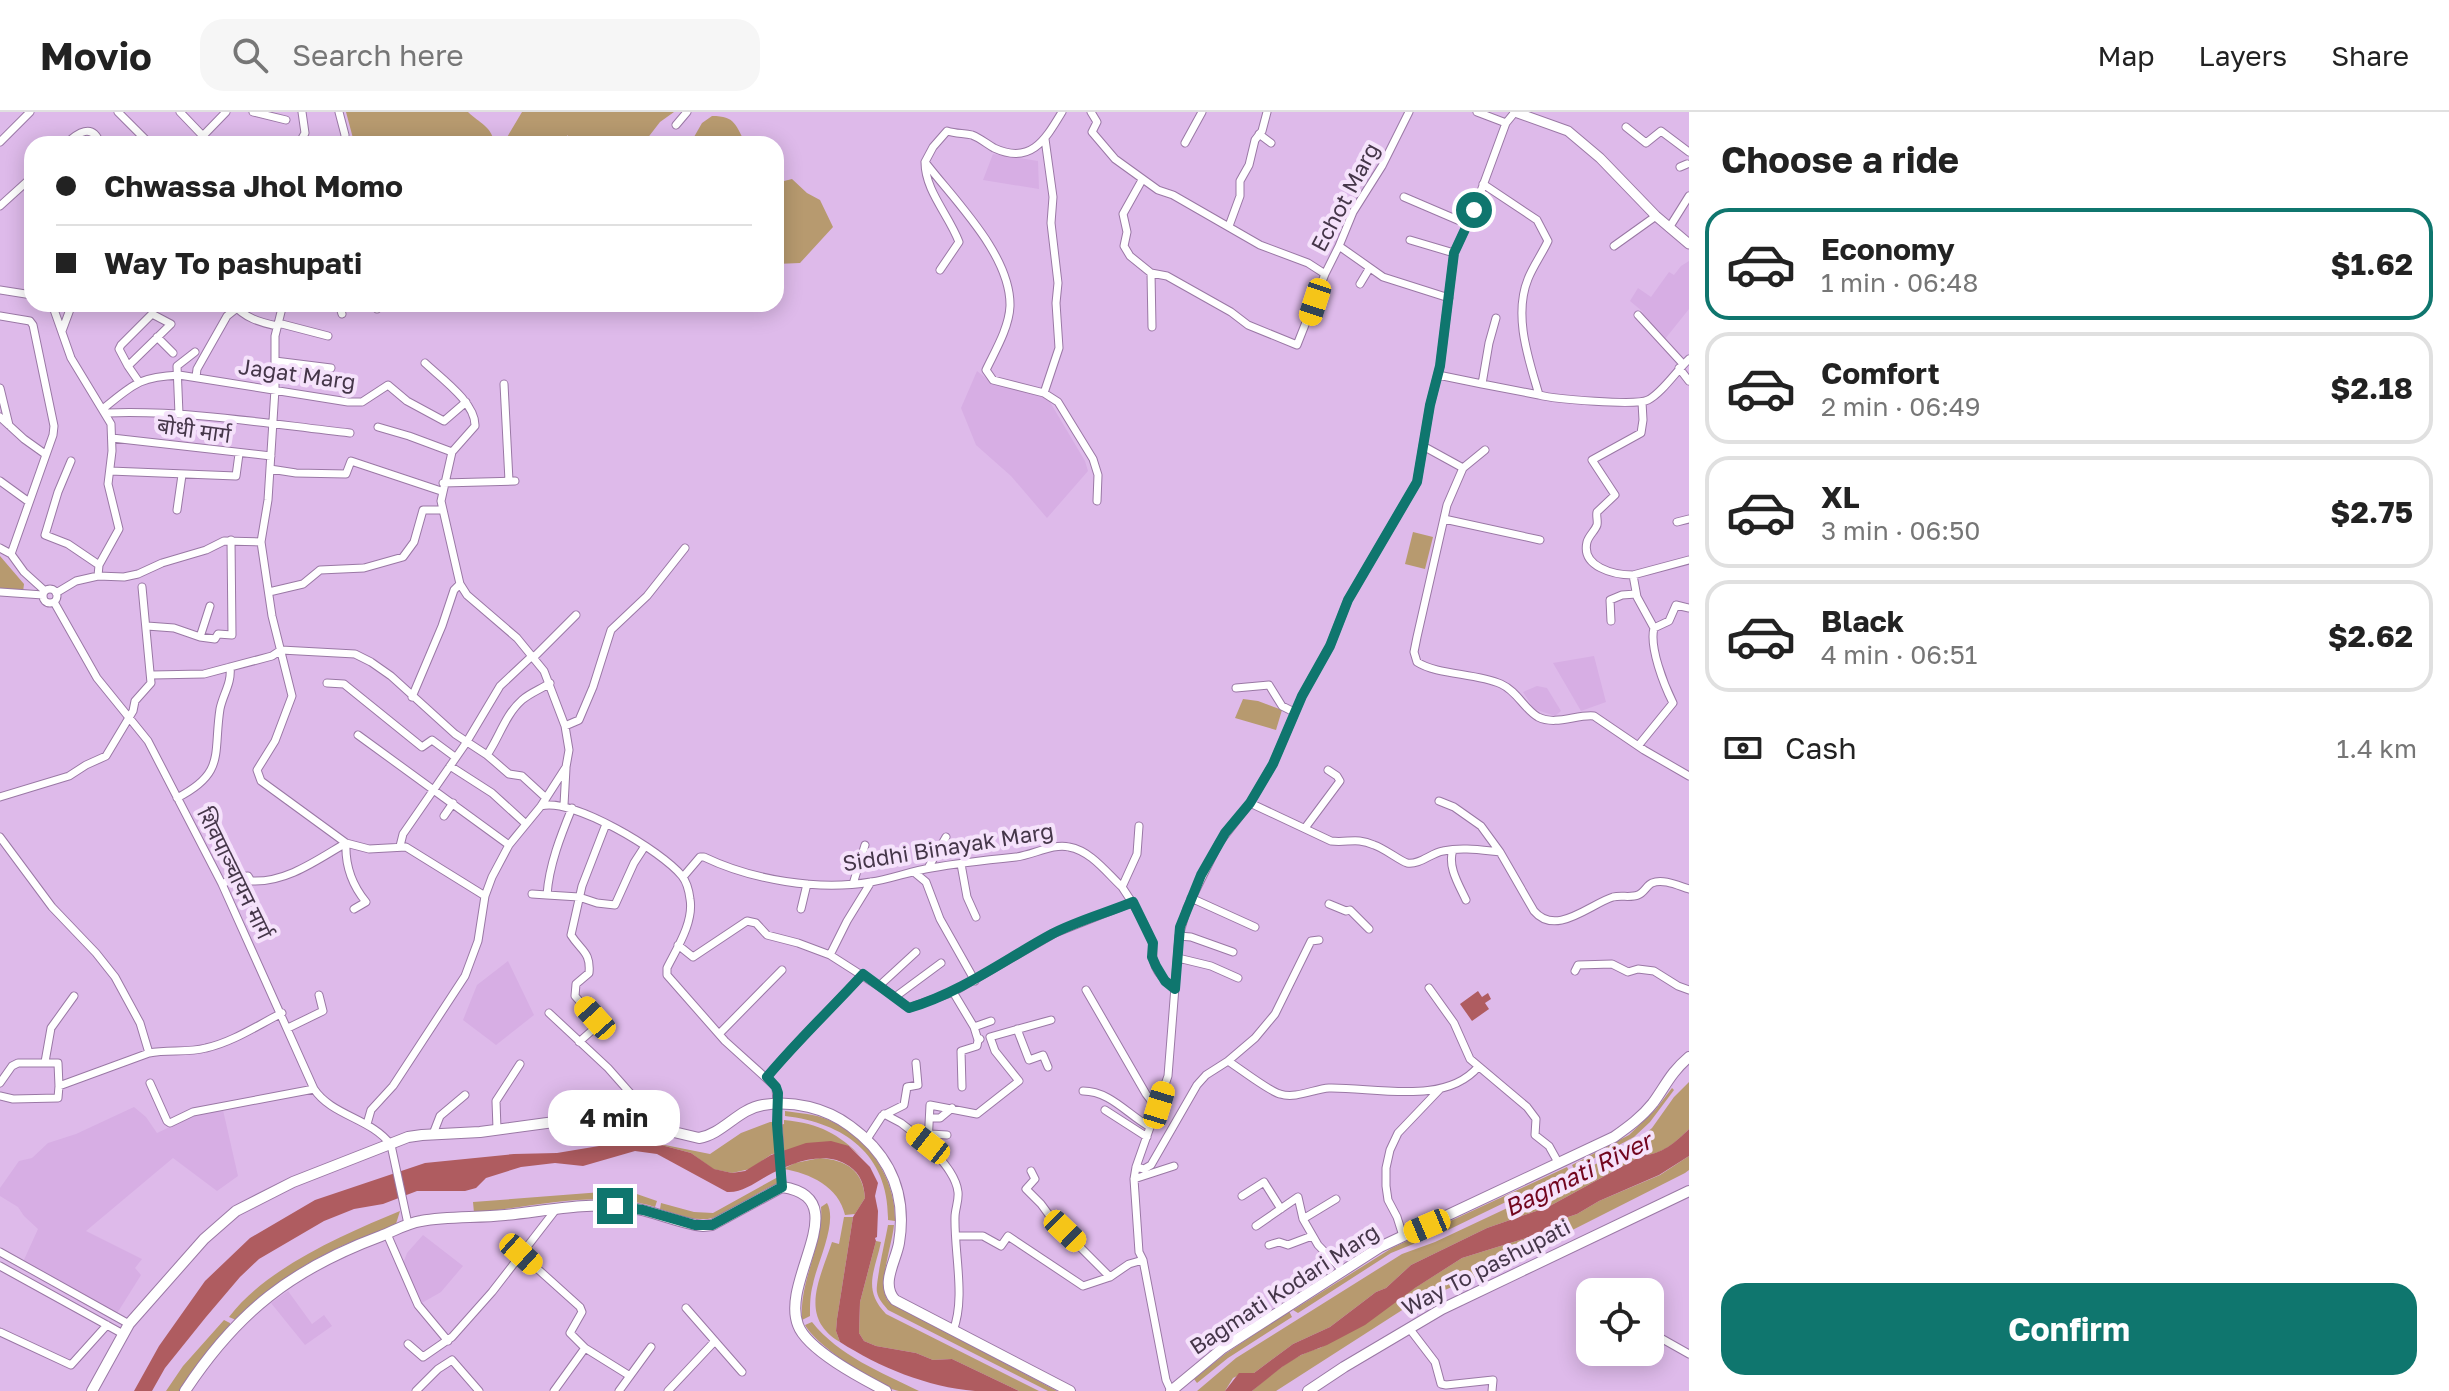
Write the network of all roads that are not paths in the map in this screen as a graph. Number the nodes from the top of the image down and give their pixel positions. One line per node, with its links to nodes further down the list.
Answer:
1 (30, 112): 28 (street)
2 (118, 112): 23 (street)
3 (180, 112): 24 (street)
4 (226, 112): 24 (street)
5 (253, 112): 16 (street)
6 (302, 112): 25 (street)
7 (339, 112): 26 (street)
8 (687, 112): 18 (street)
9 (1062, 112): 27 (street)
10 (1091, 112): 33 (street)
11 (1202, 112): 29 (street)
12 (1267, 112): 20 (street)
13 (1409, 112): 45 (street, Echot Marg)
14 (1477, 112): 17 (street)
15 (1515, 112): 17 (street); 39 (street)
16 (286, 120)
17 (1506, 123): 35 (street)
18 (676, 125)
19 (1626, 127): 31 (street)
20 (1259, 134): 30 (street); 41 (street)
21 (74, 136): 22 (street)
22 (96, 136)
23 (142, 136)
24 (203, 136)
25 (303, 136)
26 (345, 136)
27 (1045, 139): 32 (street); 85 (street)
28 (0, 142)
29 (1185, 143)
30 (1271, 143)
31 (1689, 152)
32 (925, 162): 49 (street); 85 (street)
33 (1142, 180): 41 (street); 50 (street)
34 (24, 184): 38 (street)
35 (1483, 184): 40 (street); 86 (street)
36 (1689, 196): 42 (street)
37 (1404, 197): 40 (street)
38 (0, 206)
39 (1656, 216): 42 (street); 46 (street)
40 (1467, 224): 47 (street)
41 (1229, 226): 51 (street)
42 (1669, 228): 44 (street)
43 (1410, 240): 47 (street)
44 (1689, 244)
45 (1339, 246): 48 (street); 51 (street, Echot Marg)
46 (1614, 246)
47 (1454, 253): 55 (street)
48 (1369, 269): 52 (street); 55 (street)
49 (940, 270)
50 (1151, 273): 51 (street, Echot Marg); 65 (street)
51 (1325, 274)
52 (1360, 284)
53 (0, 290): 54 (street)
54 (24, 294)
55 (1449, 298): 77 (street)
56 (55, 312): 66 (street)
57 (69, 312): 66 (street)
58 (230, 312): 78 (street, Jagat Marg)
59 (242, 312): 64 (street)
60 (281, 312): 64 (street)
61 (1638, 315): 73 (street)
62 (0, 316): 100 (street)
63 (1496, 318): 82 (street)
64 (277, 324): 67 (street); 71 (street)
65 (1152, 327)
66 (62, 331): 89 (street)
67 (328, 336)
68 (157, 337): 70 (street); 74 (street); 74 (street)
69 (195, 352): 76 (street)
70 (173, 353)
71 (275, 361): 75 (street); 84 (street)
72 (425, 363): 87 (street)
73 (1684, 364): 79 (street); 88 (street)
74 (128, 366): 80 (street)
75 (331, 368)
76 (179, 375): 78 (street, Jagat Marg); 80 (street, Jagat Marg); 90 (street)
77 (1438, 375): 82 (street); 97 (street)
78 (196, 377): 84 (street, Jagat Marg)
79 (1689, 381)
80 (139, 382): 89 (street, Jagat Marg)
81 (504, 384): 109 (street)
82 (1482, 384): 86 (street)
83 (0, 388): 94 (street)
84 (275, 389): 87 (street, Jagat Marg); 92 (street)
85 (1044, 393): 110 (street)
86 (1539, 395): 88 (street)
87 (466, 402): 99 (street)
88 (1642, 402): 125 (street)
89 (105, 410): 90 (street); 96 (street)
90 (179, 414): 92 (street)
91 (0, 417): 94 (street)
92 (272, 425): 95 (street); 102 (street)
93 (378, 427): 99 (street)
94 (10, 428): 100 (street)
95 (350, 433)
96 (112, 438): 101 (street, बोधी मार्ग); 106 (street)
97 (1423, 446): 104 (street); 150 (street)
98 (1485, 450): 104 (street)
99 (452, 452): 109 (street)
100 (45, 454): 111 (street)
101 (239, 454): 102 (street, बोधी मार्ग); 107 (street)
102 (271, 456): 105 (street)
103 (71, 461): 124 (street)
104 (1463, 468): 114 (street)
105 (270, 469): 109 (street); 119 (street)
106 (110, 471): 107 (street); 124 (street)
107 (182, 475): 112 (street)
108 (0, 481): 111 (street)
109 (442, 487): 113 (street)
110 (1097, 501)
111 (29, 502): 122 (street)
112 (177, 510)
113 (443, 510): 127 (street); 130 (street)
114 (1444, 519): 118 (street); 155 (street)
115 (1689, 519): 116 (street)
116 (1677, 522)
117 (231, 540): 119 (street); 126 (street); 141 (street)
118 (1540, 540)
119 (261, 542): 130 (street)
120 (0, 548): 122 (street)
121 (685, 548): 152 (street)
122 (11, 554): 131 (street)
123 (1689, 560): 125 (street)
124 (99, 565): 126 (street)
125 (1633, 575): 133 (street)
126 (98, 576): 132 (street)
127 (460, 584): 143 (street); 149 (street)
128 (142, 587): 139 (street)
129 (0, 592): 131 (street)
130 (269, 592): 142 (street)
131 (44, 593): 132 (street); 134 (street)
132 (56, 593): 134 (street)
133 (1636, 594): 138 (street); 140 (street)
134 (54, 602): 151 (street, शिवपाञ्चायन मार्ग)
135 (1689, 608): 140 (street)
136 (207, 610): 141 (street)
137 (576, 615): 143 (street)
138 (1611, 621)
139 (147, 626): 141 (street); 145 (street)
140 (1654, 628): 155 (street)
141 (200, 637)
142 (281, 650): 144 (street); 149 (street); 177 (street)
143 (532, 657): 147 (street); 154 (street)
144 (230, 667): 145 (street); 164 (street)
145 (152, 675): 151 (street)
146 (327, 683): 157 (street)
147 (550, 683): 152 (street); 156 (street)
148 (1236, 688): 150 (street)
149 (412, 697): 154 (street)
150 (1294, 712): 168 (street)
151 (129, 719): 163 (street); 164 (street, शिवपाञ्चायन मार्ग)
152 (565, 726): 159 (street)
153 (358, 735): 162 (street)
154 (466, 743): 156 (street); 157 (street)
155 (1638, 746): 161 (street)
156 (487, 755): 166 (street)
157 (455, 757): 158 (street)
158 (450, 766): 162 (street); 171 (street)
159 (566, 767): 166 (street); 169 (street)
160 (1328, 770): 174 (street)
161 (1689, 776)
162 (433, 790): 167 (street); 180 (street)
163 (0, 797)
164 (177, 798): 189 (street, शिवपाञ्चायन मार्ग)
165 (1439, 801): 183 (street)
166 (544, 802): 169 (street); 171 (street)
167 (453, 803): 170 (street); 178 (street)
168 (1250, 803): 174 (street); 198 (street)
169 (568, 806): 172 (street); 195 (street)
170 (444, 816)
171 (526, 824): 178 (street)
172 (606, 824): 181 (street); 197 (street)
173 (1139, 826): 192 (street)
174 (1305, 828): 182 (street)
175 (0, 837): 240 (street)
176 (946, 837): 185 (street)
177 (346, 843): 180 (street); 189 (street); 202 (street)
178 (509, 845): 196 (street)
179 (865, 845): 191 (street)
180 (400, 846): 196 (street)
181 (645, 846): 187 (street); 197 (street)
182 (1453, 850): 183 (street); 199 (street)
183 (1500, 852): 193 (street)
184 (961, 864): 185 (street, Siddhi Binayak Marg); 192 (street, Siddhi Binayak Marg); 204 (street)
185 (928, 868): 186 (street, Siddhi Binayak Marg)
186 (914, 872): 188 (street, Siddhi Binayak Marg); 219 (street)
187 (683, 877): 190 (street, Siddhi Binayak Marg); 209 (street)
188 (871, 882): 191 (street, Siddhi Binayak Marg); 212 (street)
189 (222, 884): 229 (street, शिवपाञ्चायन मार्ग)
190 (807, 884): 191 (street, Siddhi Binayak Marg); 203 (street)
191 (853, 884)
192 (1122, 887): 200 (street, Siddhi Binayak Marg)
193 (1689, 889)
194 (532, 894): 195 (street)
195 (547, 895): 197 (street)
196 (485, 896): 265 (street)
197 (579, 897): 239 (street)
198 (1191, 898): 205 (street); 207 (street)
199 (1466, 900)
200 (1133, 902): 219 (street); 222 (street, Siddhi Binayak Marg)
201 (1329, 904): 206 (street)
202 (354, 909)
203 (801, 909)
204 (976, 917)
205 (1255, 927)
206 (1369, 929)
207 (1179, 936): 211 (street); 213 (street)
208 (1319, 940): 242 (street)
209 (678, 945): 212 (street); 236 (street)
210 (916, 952): 220 (street)
211 (1233, 952)
212 (830, 955): 217 (street)
213 (1178, 958): 218 (street); 222 (street)
214 (941, 963): 228 (street)
215 (782, 970): 236 (street)
216 (1575, 971): 224 (street)
217 (863, 974): 220 (street); 248 (street)
218 (1238, 978)
219 (975, 981): 225 (street)
220 (879, 986): 228 (street)
221 (1429, 988): 247 (street)
222 (1175, 989): 259 (street)
223 (1086, 990): 259 (street)
224 (1689, 990)
225 (953, 992): 228 (street); 233 (street)
226 (319, 995): 234 (street)
227 (74, 996): 243 (street)
228 (895, 997)
229 (282, 1013): 234 (street, शिवपाञ्चायन मार्ग); 240 (street)
230 (549, 1013): 239 (street)
231 (1051, 1020): 235 (street)
232 (991, 1021): 233 (street)
233 (974, 1027): 238 (street)
234 (288, 1028): 253 (street, शिवपाञ्चायन मार्ग)
235 (1017, 1029): 237 (street); 246 (street)
236 (720, 1033): 248 (street)
237 (990, 1037): 238 (street); 260 (street)
238 (978, 1040): 252 (street)
239 (579, 1042): 264 (street)
240 (149, 1053): 251 (street)
241 (1689, 1057): 275 (main road, Bagmati Kodari Marg)
242 (1228, 1061): 254 (street); 277 (street)
243 (45, 1062): 249 (street); 251 (street)
244 (916, 1063): 262 (street)
245 (520, 1064): 267 (street)
246 (1048, 1067)
247 (1478, 1067): 254 (street); 275 (street)
248 (767, 1077): 258 (street)
249 (0, 1083)
250 (150, 1083): 253 (street)
251 (59, 1086): 257 (street)
252 (962, 1087)
253 (314, 1089): 265 (street, शिवपाञ्चायन मार्ग)
254 (1441, 1089): 292 (street)
255 (1083, 1091): 266 (street)
256 (465, 1095): 268 (street)
257 (0, 1096)
258 (778, 1104): 264 (main road); 272 (main road); 280 (street)
259 (1159, 1105): 266 (street)
260 (952, 1108): 263 (street); 263 (street)
261 (1105, 1110): 271 (street)
262 (884, 1114): 272 (street); 273 (street)
263 (930, 1118): 269 (street)
264 (619, 1119): 267 (main road)
265 (367, 1124): 274 (street, शिवपाञ्चायन मार्ग)
266 (1150, 1127): 271 (street)
267 (497, 1129): 268 (main road)
268 (433, 1134): 274 (main road)
269 (930, 1134): 270 (street); 273 (street)
270 (947, 1135)
271 (1147, 1137): 277 (street)
272 (867, 1139): 304 (main road)
273 (928, 1144): 290 (street)
274 (391, 1145): 287 (street); 303 (main road)
275 (1559, 1164): 292 (main road, Bagmati Kodari Marg)
276 (1174, 1166): 279 (street)
277 (1136, 1167): 279 (street)
278 (1031, 1171): 299 (street)
279 (1134, 1179): 296 (street)
280 (782, 1187): 284 (main road); 322 (main road)
281 (1689, 1191): 302 (main road, Way To pashupati)
282 (1242, 1196): 285 (street)
283 (1336, 1199): 286 (street)
284 (557, 1208): 287 (main road); 295 (street)
285 (1281, 1209): 286 (street); 288 (street)
286 (1303, 1219): 291 (street)
287 (408, 1224): 289 (main road)
288 (1256, 1226)
289 (387, 1234): 307 (street); 316 (main road)
290 (956, 1236): 299 (street); 304 (street)
291 (1312, 1236): 293 (street); 298 (street)
292 (1403, 1236): 298 (main road, Bagmati Kodari Marg)
293 (1269, 1245)
294 (0, 1252): 303 (street)
295 (521, 1254): 307 (street); 311 (street)
296 (1143, 1260): 299 (street); 324 (street)
297 (0, 1266): 301 (street)
298 (1343, 1271): 324 (main road, Bagmati Kodari Marg)
299 (1110, 1277)
300 (686, 1308): 308 (street)
301 (107, 1325): 303 (street); 305 (street)
302 (1409, 1328): 325 (main road, Way To pashupati); 326 (street)
303 (126, 1329): 315 (main road)
304 (953, 1331): 323 (main road)
305 (0, 1332)
306 (1664, 1340): 312 (street)
307 (448, 1341): 309 (street)
308 (715, 1341): 313 (street); 321 (street)
309 (408, 1344)
310 (651, 1347): 314 (street)
311 (585, 1348): 314 (street); 319 (street)
312 (1689, 1354)
313 (742, 1372)
314 (630, 1376): 320 (street)
315 (92, 1391)
316 (185, 1391)
317 (416, 1391): 318 (street)
318 (479, 1391)
319 (554, 1391)
320 (619, 1391)
321 (668, 1391)
322 (886, 1391)
323 (1070, 1391)
324 (1171, 1391)
325 (1308, 1391)
326 (1492, 1391)

